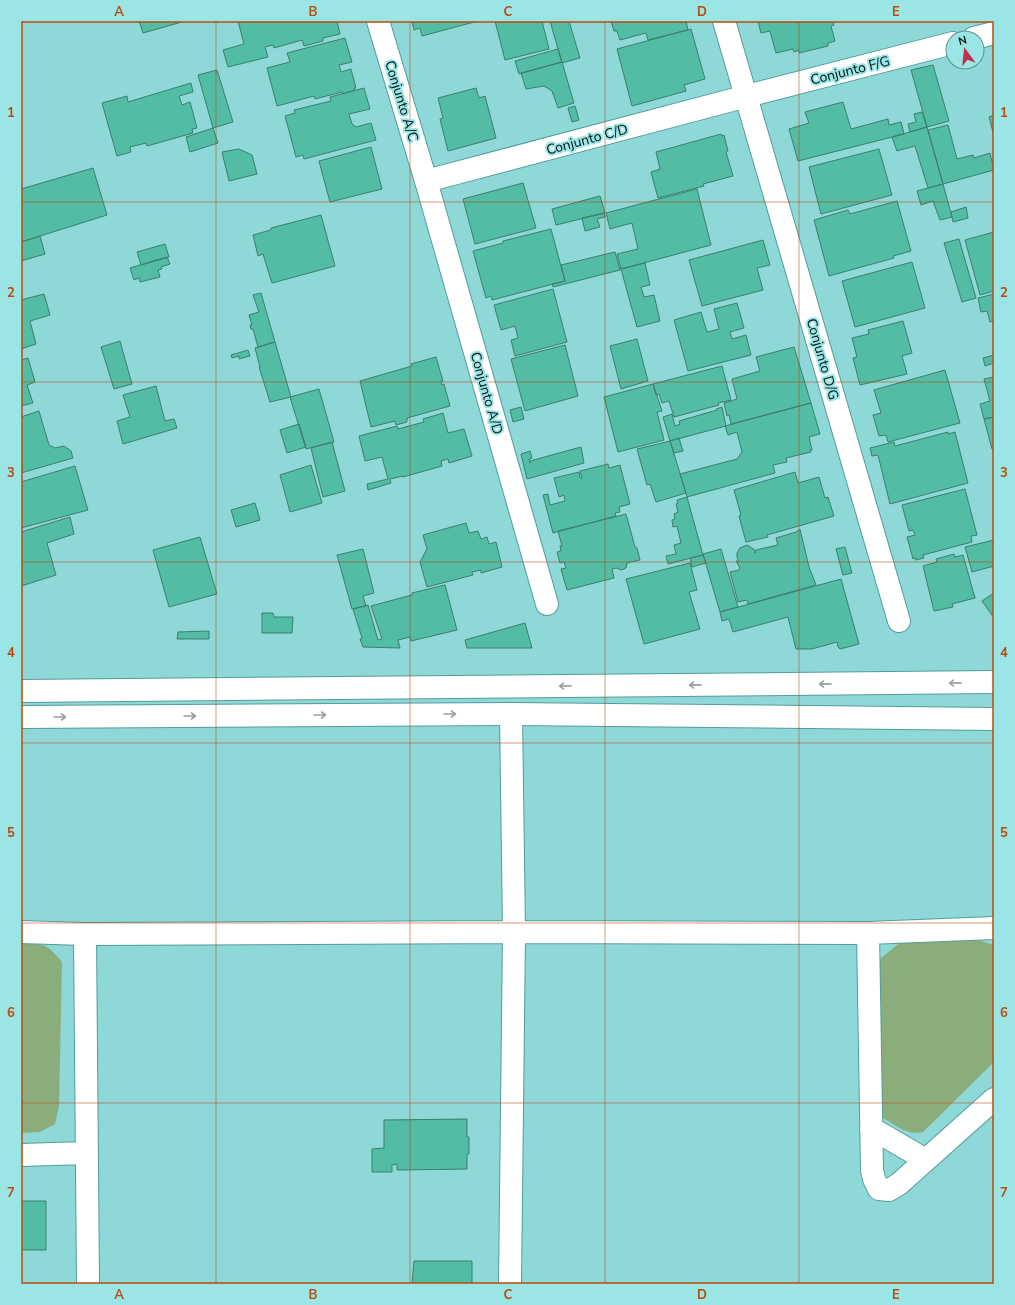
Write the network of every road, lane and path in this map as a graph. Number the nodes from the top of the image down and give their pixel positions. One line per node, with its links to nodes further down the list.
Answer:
1 (378, 21): 5 (street, Conjunto A/C)
2 (724, 21): 4 (street, Conjunto D/G)
3 (945, 45): 4 (street, Conjunto F/G)
4 (747, 96): 5 (street, Conjunto C/D); 7 (street, Conjunto D/G)
5 (426, 181): 6 (street, Conjunto A/D)
6 (548, 604)
7 (899, 621)
8 (994, 682): 9 (street, one-way to 9)
9 (21, 691)
10 (511, 714): 11 (street, one-way to 10); 12 (street); 15 (street)
11 (21, 717)
12 (994, 719)
13 (994, 928): 16 (street)
14 (21, 932): 17 (street)
15 (514, 932): 16 (street); 17 (street); 24 (street)
16 (868, 933): 19 (street)
17 (85, 934): 20 (street)
18 (994, 1099): 22 (street)
19 (871, 1128): 22 (street); 22 (street)
20 (87, 1153): 21 (street); 23 (street)
21 (21, 1155)
22 (926, 1160)
23 (88, 1284)
24 (510, 1284)

